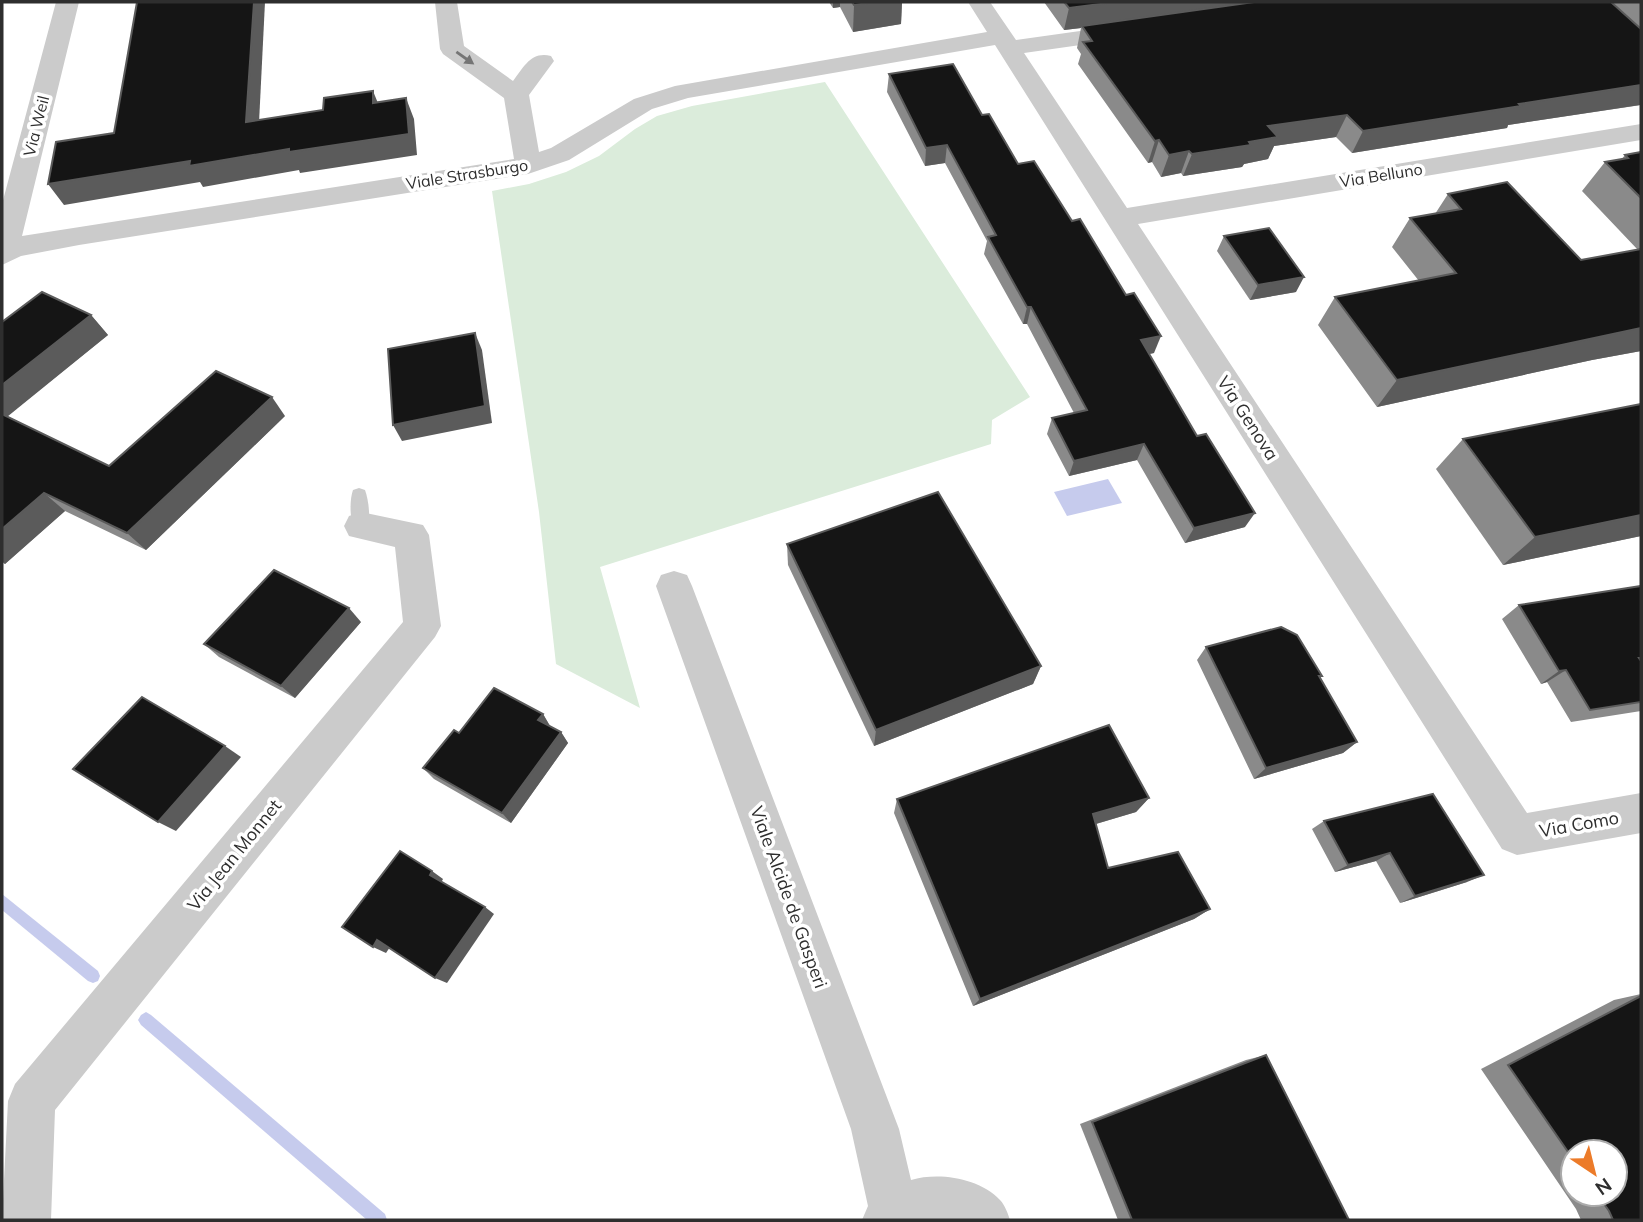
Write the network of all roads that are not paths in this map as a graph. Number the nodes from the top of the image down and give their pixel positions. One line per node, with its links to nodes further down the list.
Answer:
1 (66, 2): 11 (street, Via Weil)
2 (446, 2): 7 (street, one-way to 7)
3 (979, 2): 5 (street, Via Genova)
4 (1157, 27): 5 (street, Viale Strasburgo)
5 (1006, 43): 9 (street, Viale Strasburgo); 10 (street, Via Genova)
6 (542, 61): 7 (street)
7 (516, 95): 9 (street)
8 (1641, 132): 10 (street, Via Belluno)
9 (528, 165): 11 (street, Viale Strasburgo)
10 (1120, 218): 15 (street, Via Genova)
11 (7, 251)
12 (360, 511): 17 (street, Via Jean Monnet)
13 (674, 586): 16 (street, Viale Alcide de Gasperi)
14 (1641, 813): 15 (street, Via Como)
15 (1517, 835)
16 (891, 1216): 18 (street, Viale Alcide de Gasperi)
17 (26, 1220)
18 (985, 1220)

